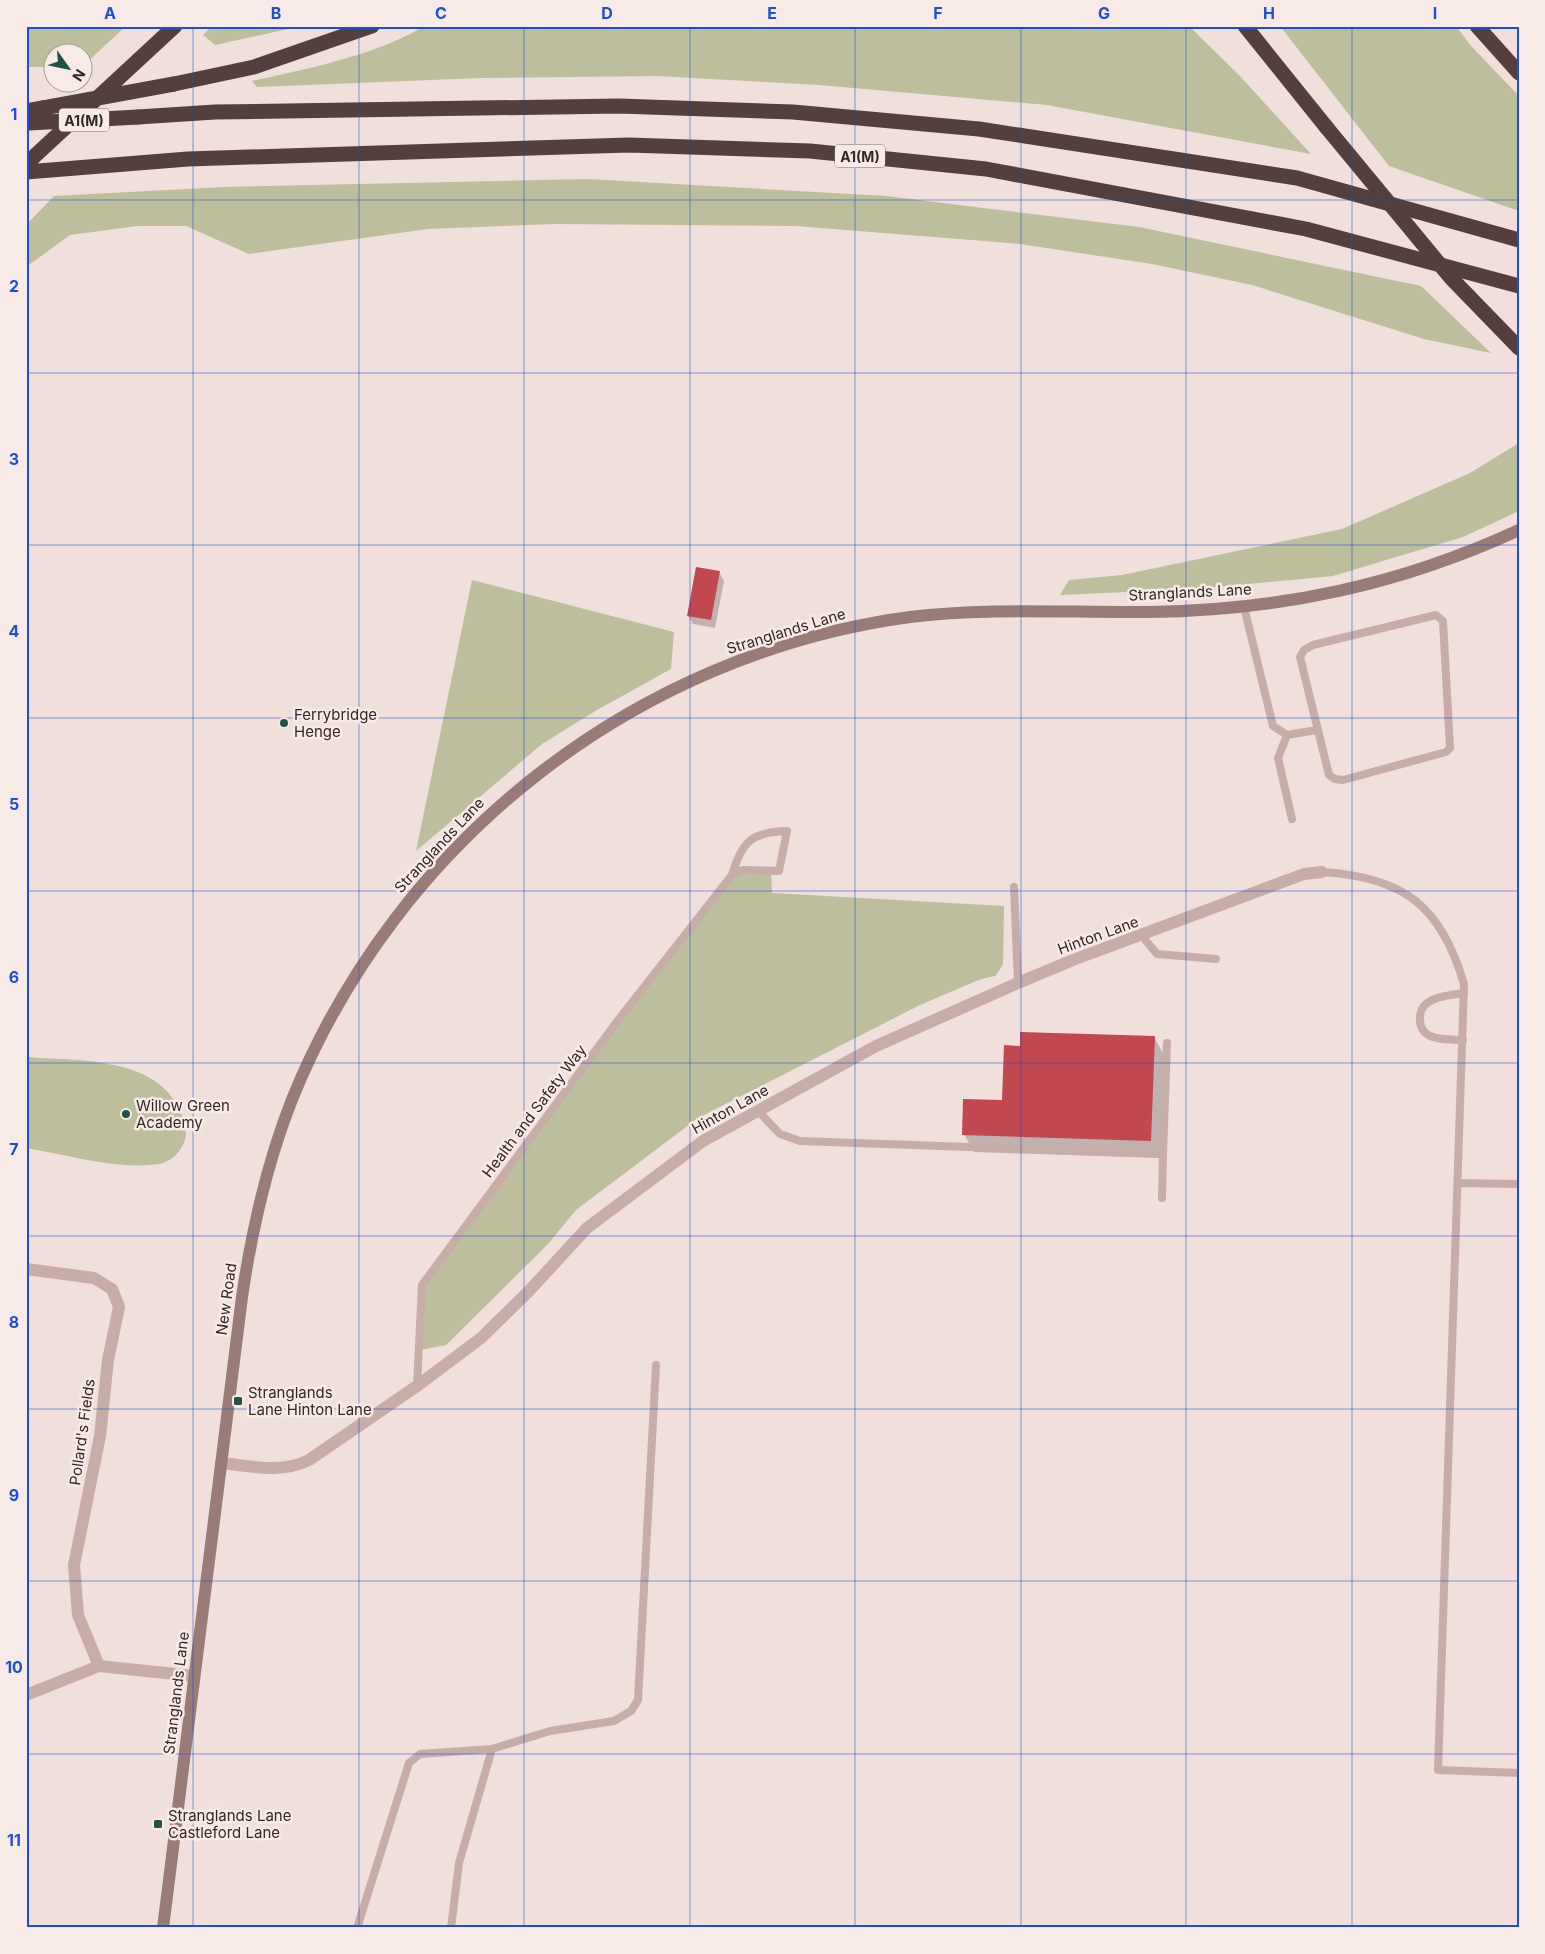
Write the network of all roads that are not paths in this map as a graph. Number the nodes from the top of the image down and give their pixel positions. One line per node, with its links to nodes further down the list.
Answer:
1 (175, 26): 7 (highway)
2 (372, 26): 6 (highway, bridge)
3 (1245, 26): 11 (highway, bridge)
4 (1477, 26): 5 (highway)
5 (1519, 73)
6 (27, 119): 9 (highway, A1(M), bridge)
7 (26, 164)
8 (26, 172): 10 (highway, A1(M))
9 (1519, 240)
10 (1519, 286)
11 (1519, 348)
12 (1519, 530): 13 (main road, Stranglands Lane)
13 (1244, 607): 15 (lane); 27 (main road, Stranglands Lane)
14 (1317, 730): 14 (lane); 15 (lane)
15 (1288, 735): 16 (lane)
16 (1292, 819)
17 (1322, 872): 20 (street, Hinton Lane); 23 (lane)
18 (732, 875): 18 (lane, Health and Safety Way); 34 (lane, Health and Safety Way)
19 (1014, 887): 22 (lane)
20 (1142, 936): 21 (lane); 22 (street, Hinton Lane)
21 (1216, 959)
22 (1018, 983): 26 (street, Hinton Lane)
23 (1464, 993): 24 (lane); 24 (lane)
24 (1463, 1040): 29 (lane)
25 (1167, 1043): 28 (lane)
26 (759, 1112): 28 (lane); 34 (street, Hinton Lane)
27 (276, 1143): 35 (main road, New Road)
28 (1163, 1154): 31 (lane)
29 (1459, 1183): 30 (lane); 40 (lane)
30 (1519, 1184)
31 (1162, 1198)
32 (26, 1269): 36 (street, Pollard's Fields)
33 (656, 1365): 39 (lane)
34 (417, 1386): 35 (street, Hinton Lane)
35 (221, 1462): 37 (main road, Stranglands Lane)
36 (99, 1666): 37 (street); 38 (street)
37 (194, 1676): 41 (main road, Stranglands Lane)
38 (26, 1695)
39 (492, 1749): 42 (lane); 43 (lane)
40 (1519, 1773)
41 (163, 1928)
42 (357, 1928)
43 (451, 1928)

